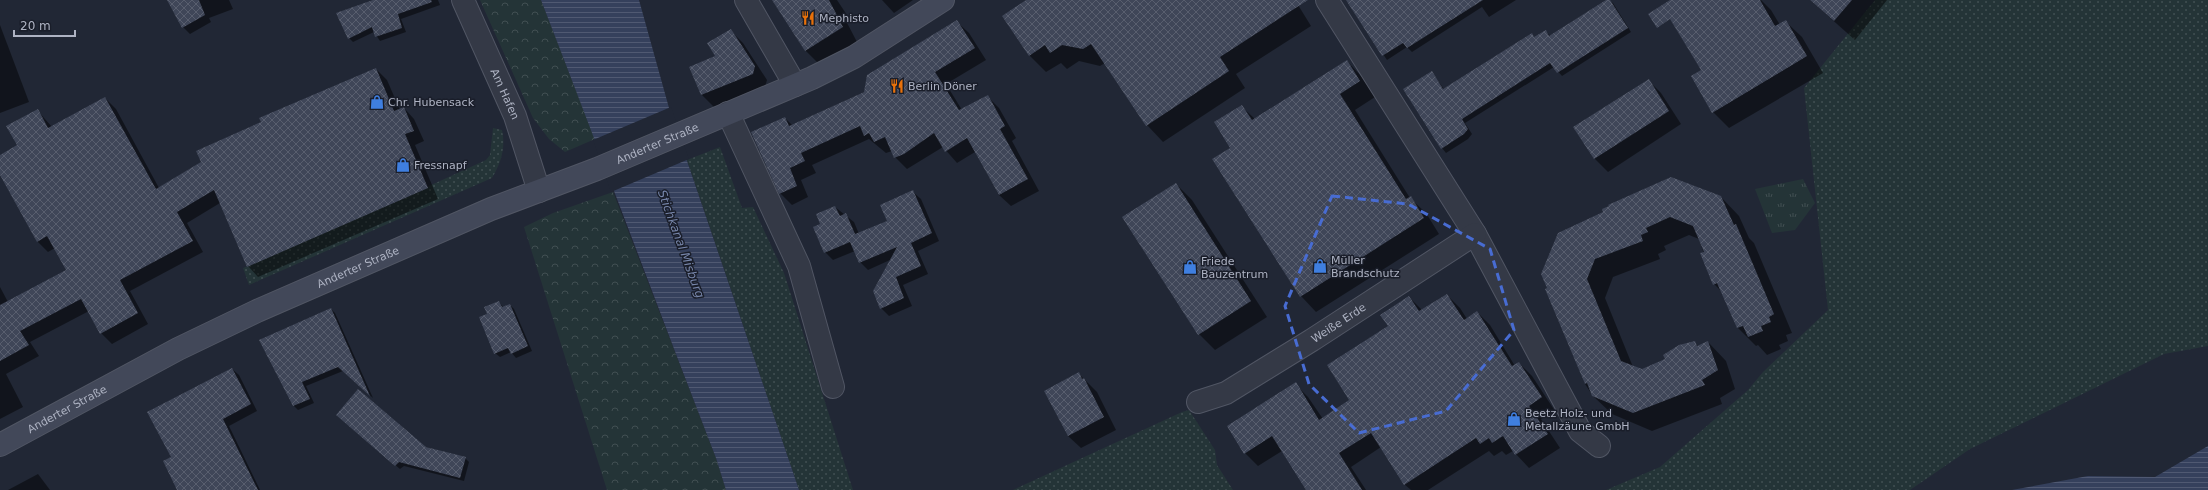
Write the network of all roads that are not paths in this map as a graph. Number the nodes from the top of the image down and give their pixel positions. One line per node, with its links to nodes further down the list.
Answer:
1 (463, 0): 7 (street, Am Hafen)
2 (746, 0): 5 (street)
3 (943, 0): 5 (main road, Anderter Straße)
4 (1327, 0): 8 (street)
5 (796, 85): 6 (main road, Anderter Straße)
6 (728, 113): 7 (main road, Anderter Straße); 9 (street)
7 (538, 191): 11 (main road, Anderter Straße)
8 (1475, 234): 10 (street, Weiße Erde); 12 (street)
9 (833, 388)
10 (1198, 402)
11 (0, 445)
12 (1599, 446)

